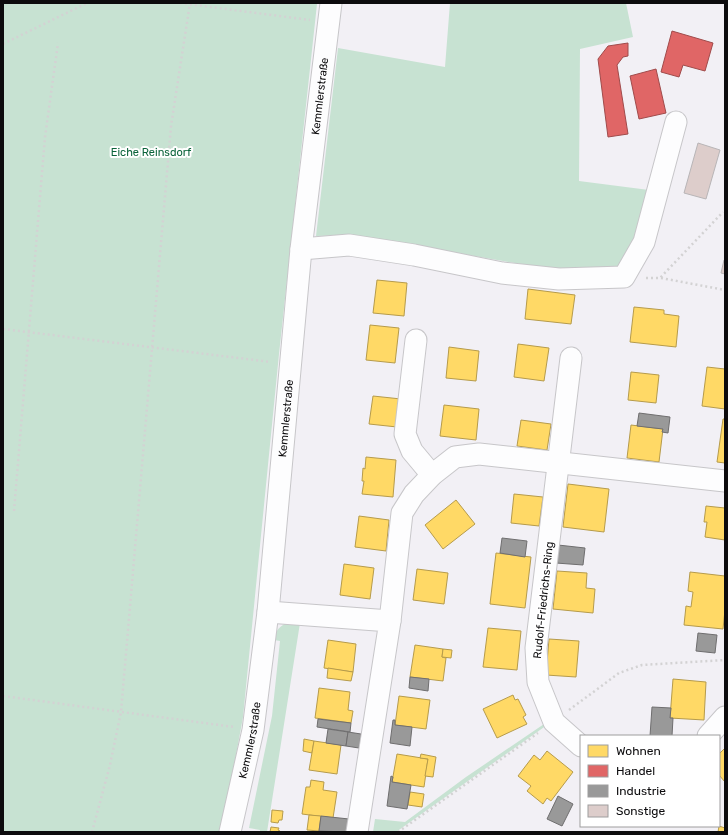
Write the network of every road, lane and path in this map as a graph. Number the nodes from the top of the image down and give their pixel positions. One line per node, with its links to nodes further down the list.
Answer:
1 (86, 3): 5 (path)
2 (180, 3): 3 (path)
3 (190, 4): 4 (path); 16 (path)
4 (330, 13): 9 (street, Kemmlerstraße)
5 (3, 44)
6 (58, 44): 14 (path)
7 (676, 122): 10 (street)
8 (723, 212): 11 (path)
9 (301, 250): 10 (street); 18 (street, Kemmlerstraße)
10 (624, 277): 11 (path)
11 (660, 278): 12 (path)
12 (725, 290)
13 (3, 329): 14 (path)
14 (29, 332): 16 (path); 22 (path)
15 (416, 340): 20 (street)
16 (152, 347): 18 (path); 26 (path)
17 (571, 358): 19 (street, Rudolf-Friedrichs-Ring)
18 (291, 365): 23 (street, Kemmlerstraße)
19 (558, 462): 20 (street); 21 (street); 30 (street, Rudolf-Friedrichs-Ring)
20 (432, 475): 24 (street)
21 (725, 481)
22 (14, 511)
23 (268, 612): 24 (street); 28 (street, Kemmlerstraße)
24 (390, 621): 33 (street)
25 (3, 696): 26 (path)
26 (121, 712): 28 (path); 31 (path)
27 (725, 717): 29 (street)
28 (253, 730): 32 (street, Kemmlerstraße)
29 (709, 735)
30 (580, 745)
31 (92, 832)
32 (230, 832)
33 (357, 832)

